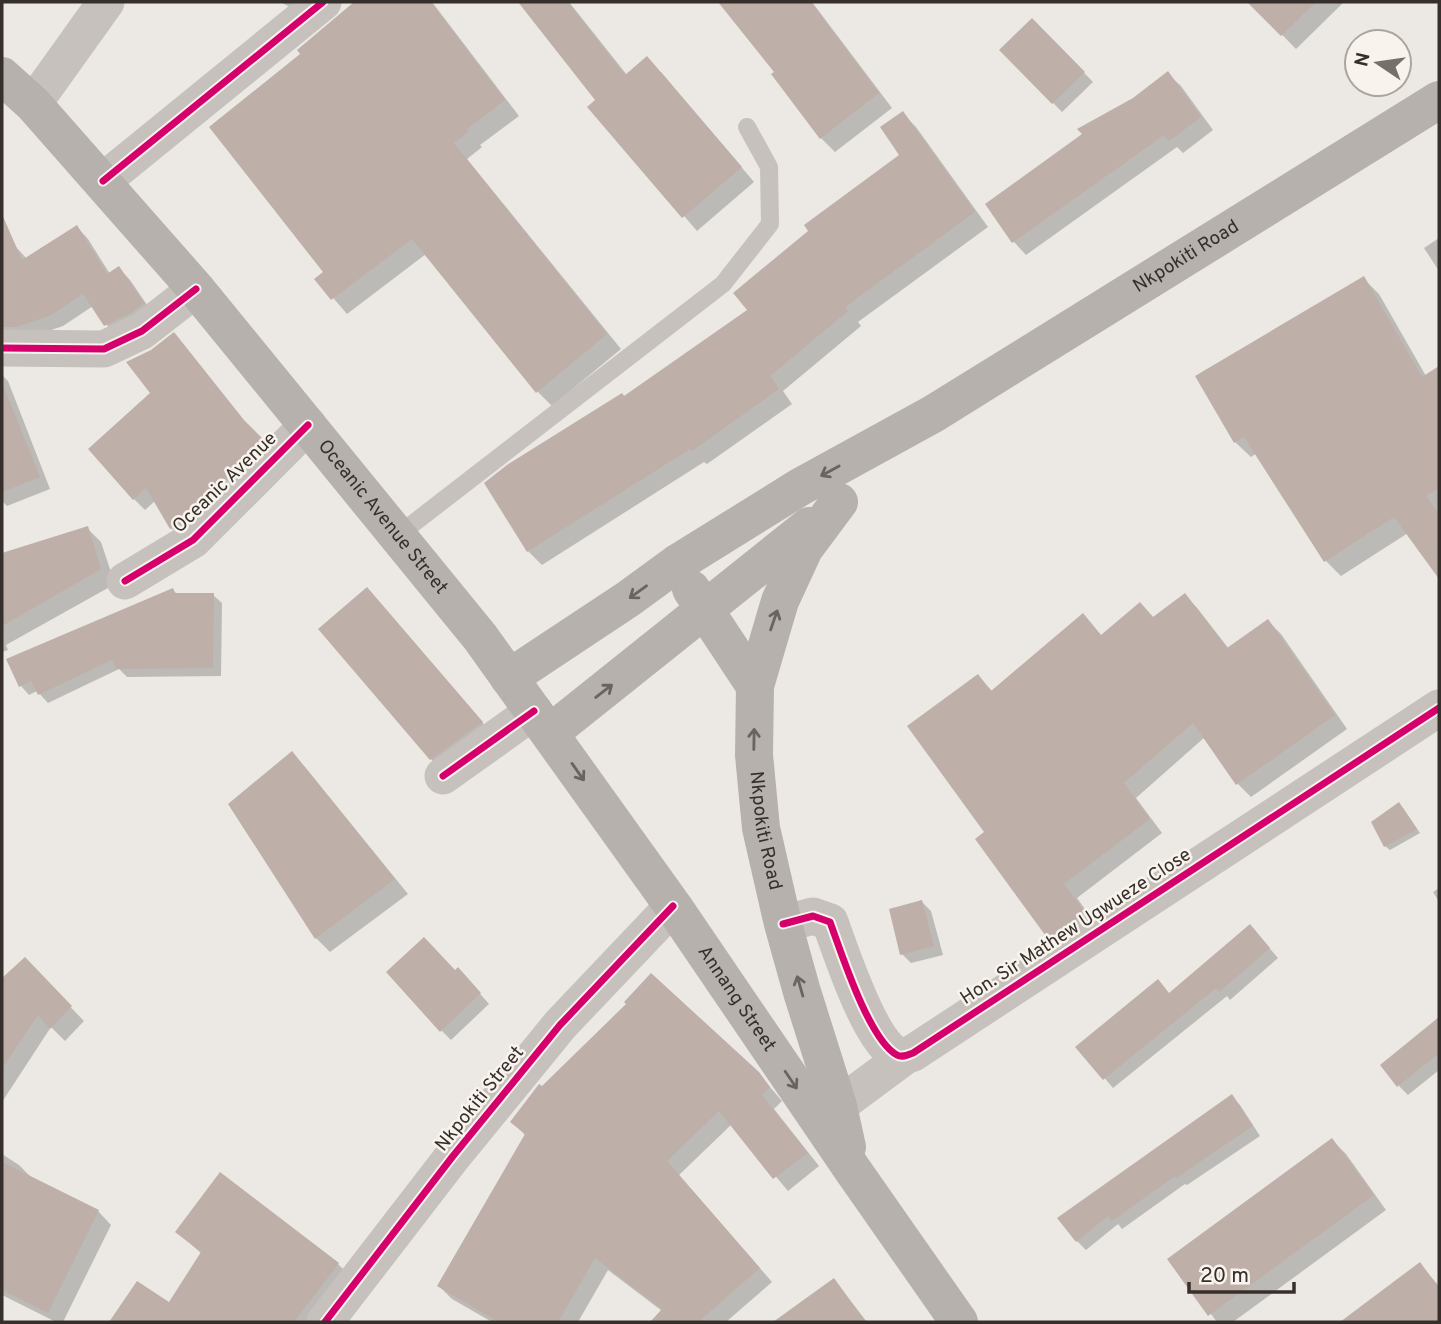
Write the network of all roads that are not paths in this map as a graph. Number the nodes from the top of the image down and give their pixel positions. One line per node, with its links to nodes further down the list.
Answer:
1 (106, 2): 5 (street)
2 (323, 2): 7 (street)
3 (2, 76): 5 (main road, Oceanic Avenue Street)
4 (1439, 100): 10 (main road, Nkpokiti Road)
5 (33, 104): 7 (main road, Oceanic Avenue Street)
6 (747, 127): 13 (lane)
7 (103, 181): 8 (main road, Oceanic Avenue Street)
8 (196, 289): 9 (street); 11 (main road, Oceanic Avenue Street)
9 (2, 348)
10 (933, 414): 12 (main road); 14 (main road, one-way to 14)
11 (308, 425): 13 (main road, Oceanic Avenue Street); 15 (street, Oceanic Avenue)
12 (839, 502): 16 (main road); 18 (main road, Nkpokiti Road, one-way to 12)
13 (397, 536): 17 (main road, Oceanic Avenue Street)
14 (676, 564): 16 (main road); 17 (main road, one-way to 17)
15 (125, 581)
16 (704, 611): 18 (main road); 20 (main road, one-way to 16)
17 (509, 678): 20 (main road, Annang Street)
18 (755, 686): 23 (main road, Nkpokiti Road, one-way to 18)
19 (1439, 708): 24 (street, Hon. Sir Mathew Ugwueze Close)
20 (542, 722): 21 (street); 22 (main road, Annang Street, one-way to 22)
21 (443, 776)
22 (673, 906): 26 (main road, Annang Street, one-way to 26); 27 (street, Nkpokiti Street)
23 (783, 924): 24 (street); 25 (main road, Nkpokiti Road, one-way to 23)
24 (904, 1057): 25 (street, Hon. Sir Mathew Ugwueze Close)
25 (838, 1105): 26 (main road, Nkpokiti Road)
26 (852, 1169): 28 (main road, Annang Street)
27 (325, 1322)
28 (959, 1322)

